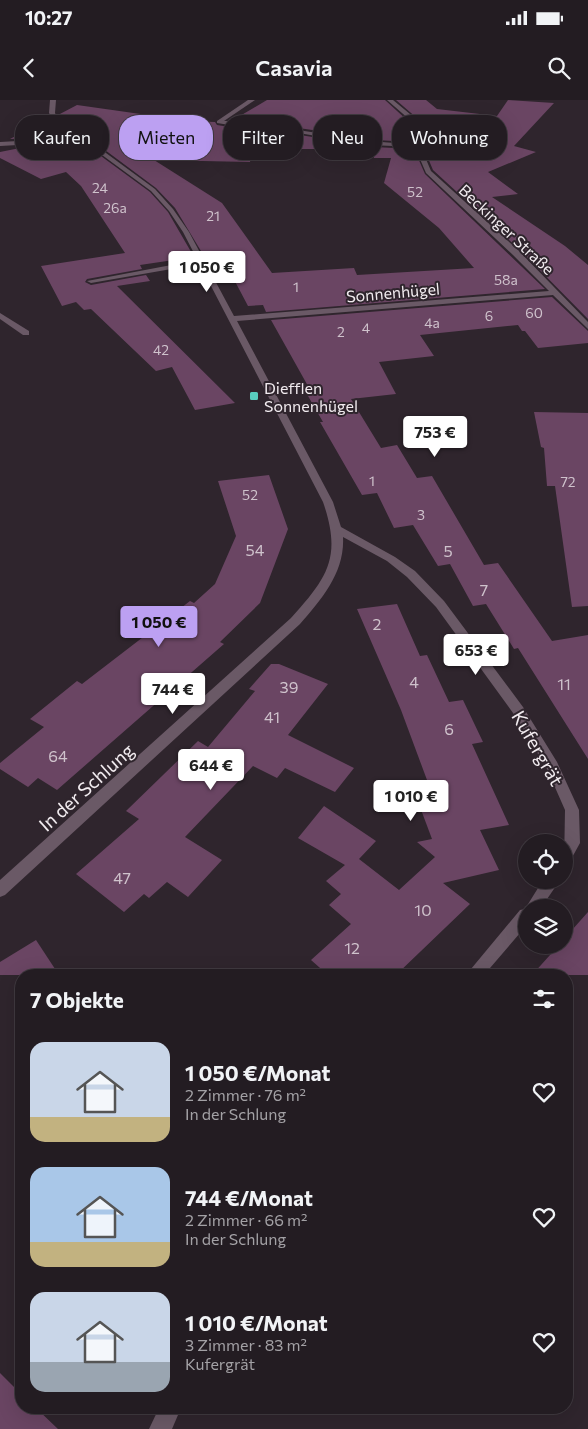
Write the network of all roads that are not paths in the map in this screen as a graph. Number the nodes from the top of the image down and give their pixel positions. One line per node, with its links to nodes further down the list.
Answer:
1 (53, 100): 4 (street, In der Schlung)
2 (252, 100): 5 (street)
3 (390, 100): 6 (street, Beckinger Straße)
4 (53, 115)
5 (230, 115)
6 (409, 115)
7 (303, 132): 9 (lane)
8 (15, 143): 10 (lane)
9 (392, 143)
10 (0, 144)
11 (109, 159): 13 (street, In der Schlung)
12 (421, 160): 15 (street, Beckinger Straße)
13 (203, 262): 14 (street); 17 (street, In der Schlung)
14 (91, 281)
15 (555, 293): 17 (street, Sonnenhügel); 18 (street, Beckinger Straße)
16 (0, 315): 19 (street)
17 (232, 319): 20 (street, In der Schlung)
18 (588, 327)
19 (26, 333)
20 (337, 529): 21 (street, Kufergrät); 22 (street, In der Schlung)
21 (573, 834)
22 (0, 890)
23 (518, 924): 24 (street)
24 (479, 969)
25 (167, 1414): 26 (street)
26 (160, 1429)

